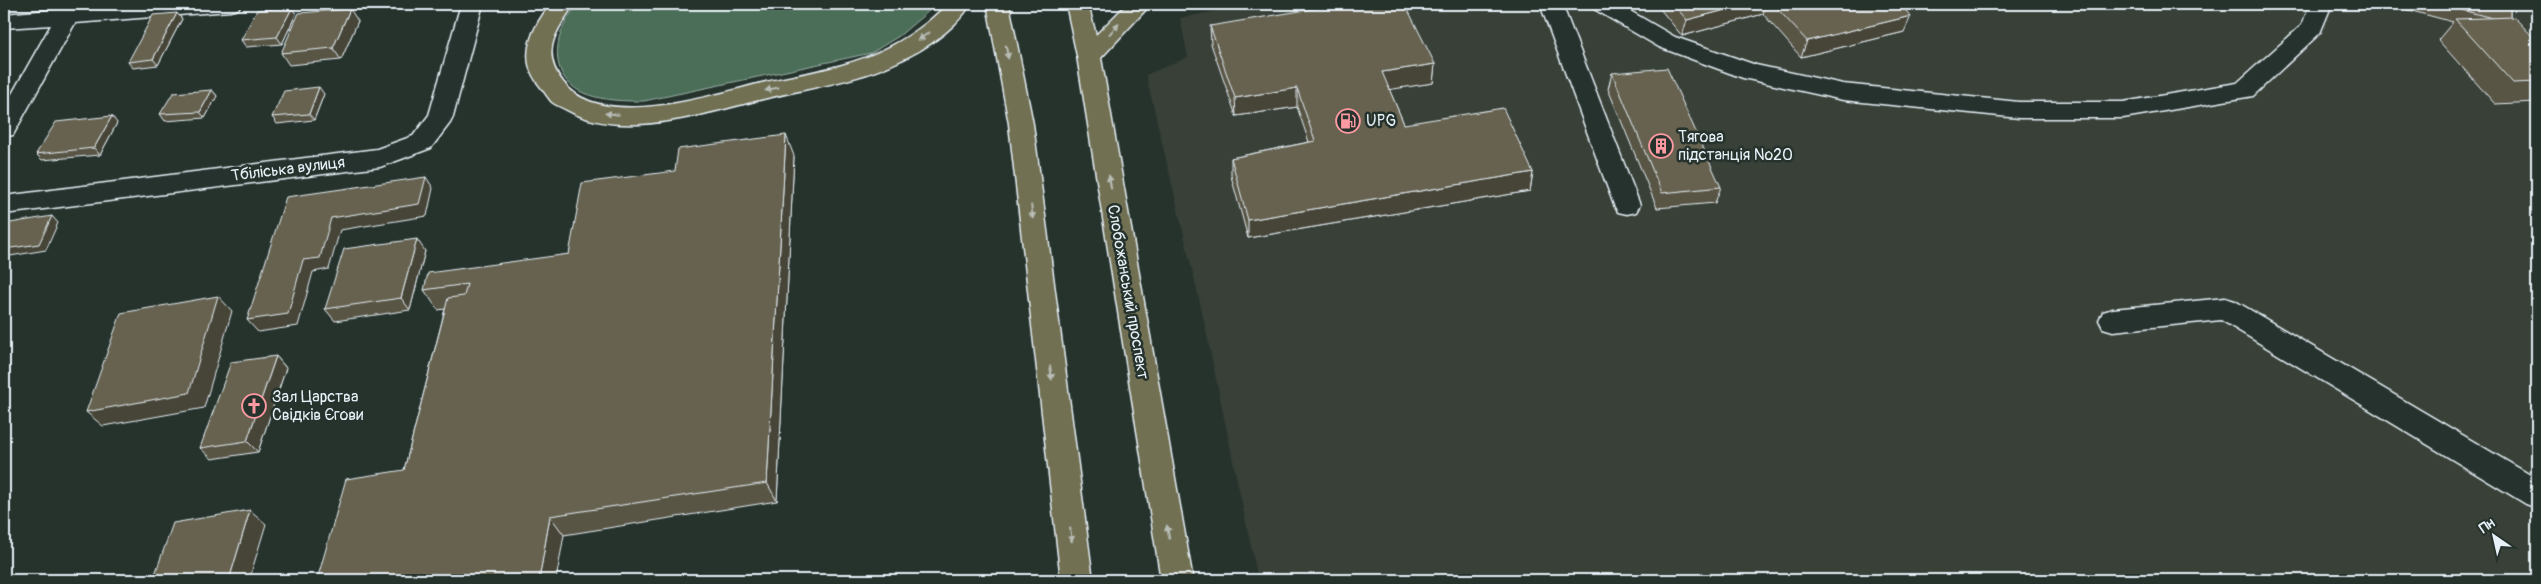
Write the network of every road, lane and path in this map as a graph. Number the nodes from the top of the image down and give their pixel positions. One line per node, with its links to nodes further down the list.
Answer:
1 (230, 4): 12 (street)
2 (472, 4): 17 (street, Тбіліська вулиця)
3 (537, 4): 14 (main road)
4 (563, 4): 14 (main road)
5 (960, 4): 14 (main road, one-way to 14)
6 (998, 4): 21 (main road, one-way to 21)
7 (1077, 4): 15 (main road, Слобожанський проспект)
8 (1140, 4): 15 (main road, one-way to 8)
9 (1551, 4): 18 (street)
10 (1602, 4): 11 (street)
11 (2321, 4)
12 (71, 10): 13 (street); 16 (street)
13 (4, 21)
14 (539, 51)
15 (1088, 56): 22 (main road, Слобожанський проспект, one-way to 15)
16 (4, 128)
17 (4, 205)
18 (1627, 205)
19 (2113, 320): 20 (street)
20 (2537, 495)
21 (1077, 580)
22 (1176, 580)

